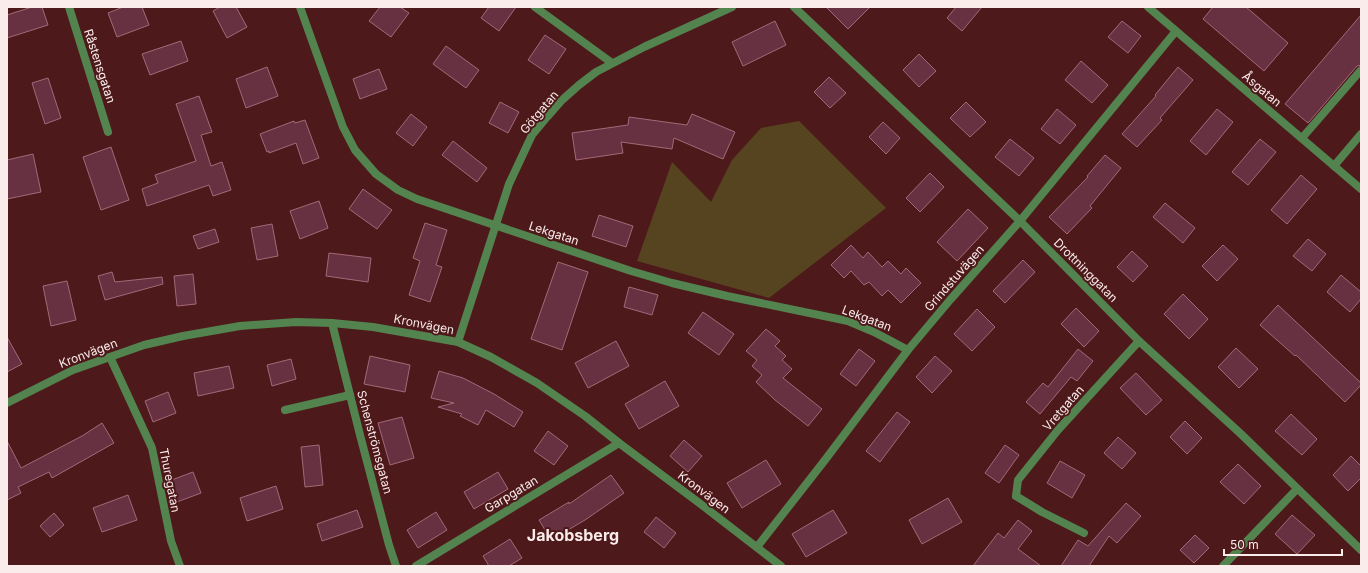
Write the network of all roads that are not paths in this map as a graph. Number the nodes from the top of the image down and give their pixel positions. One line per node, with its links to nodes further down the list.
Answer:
1 (68, 7): 10 (street, Råstensgatan)
2 (300, 7): 16 (street, Lekgatan)
3 (535, 7): 8 (street)
4 (732, 7): 8 (street, Götgatan)
5 (794, 7): 15 (street, Drottninggatan)
6 (1148, 7): 7 (street, Åsgatan)
7 (1176, 31): 12 (street, Åsgatan); 15 (street, Grindstuvägen)
8 (612, 63): 16 (street, Götgatan)
9 (1361, 70): 12 (street)
10 (108, 132)
11 (1361, 134): 13 (street)
12 (1302, 138): 13 (street, Åsgatan)
13 (1334, 166): 14 (street, Åsgatan)
14 (1361, 188)
15 (1020, 221): 18 (street, Drottninggatan); 20 (street, Grindstuvägen)
16 (494, 225): 19 (street, Götgatan); 20 (street, Lekgatan)
17 (332, 323): 19 (street, Kronvägen); 21 (street, Kronvägen); 22 (street, Schenströmsgatan)
18 (1139, 341): 26 (street, Drottninggatan); 27 (street, Vretgatan)
19 (458, 342): 25 (street, Kronvägen)
20 (908, 350): 28 (street, Grindstuvägen)
21 (110, 357): 23 (street, Kronvägen); 30 (street, Thuregatan)
22 (350, 395): 24 (street); 31 (street, Schenströmsgatan)
23 (7, 403)
24 (285, 410)
25 (619, 443): 28 (street, Kronvägen); 32 (street, Garpgatan)
26 (1296, 489): 29 (street, Drottninggatan); 34 (street)
27 (1084, 533)
28 (757, 547): 33 (street, Kronvägen)
29 (1361, 550)
30 (180, 566)
31 (396, 566)
32 (416, 566)
33 (781, 566)
34 (1223, 566)

